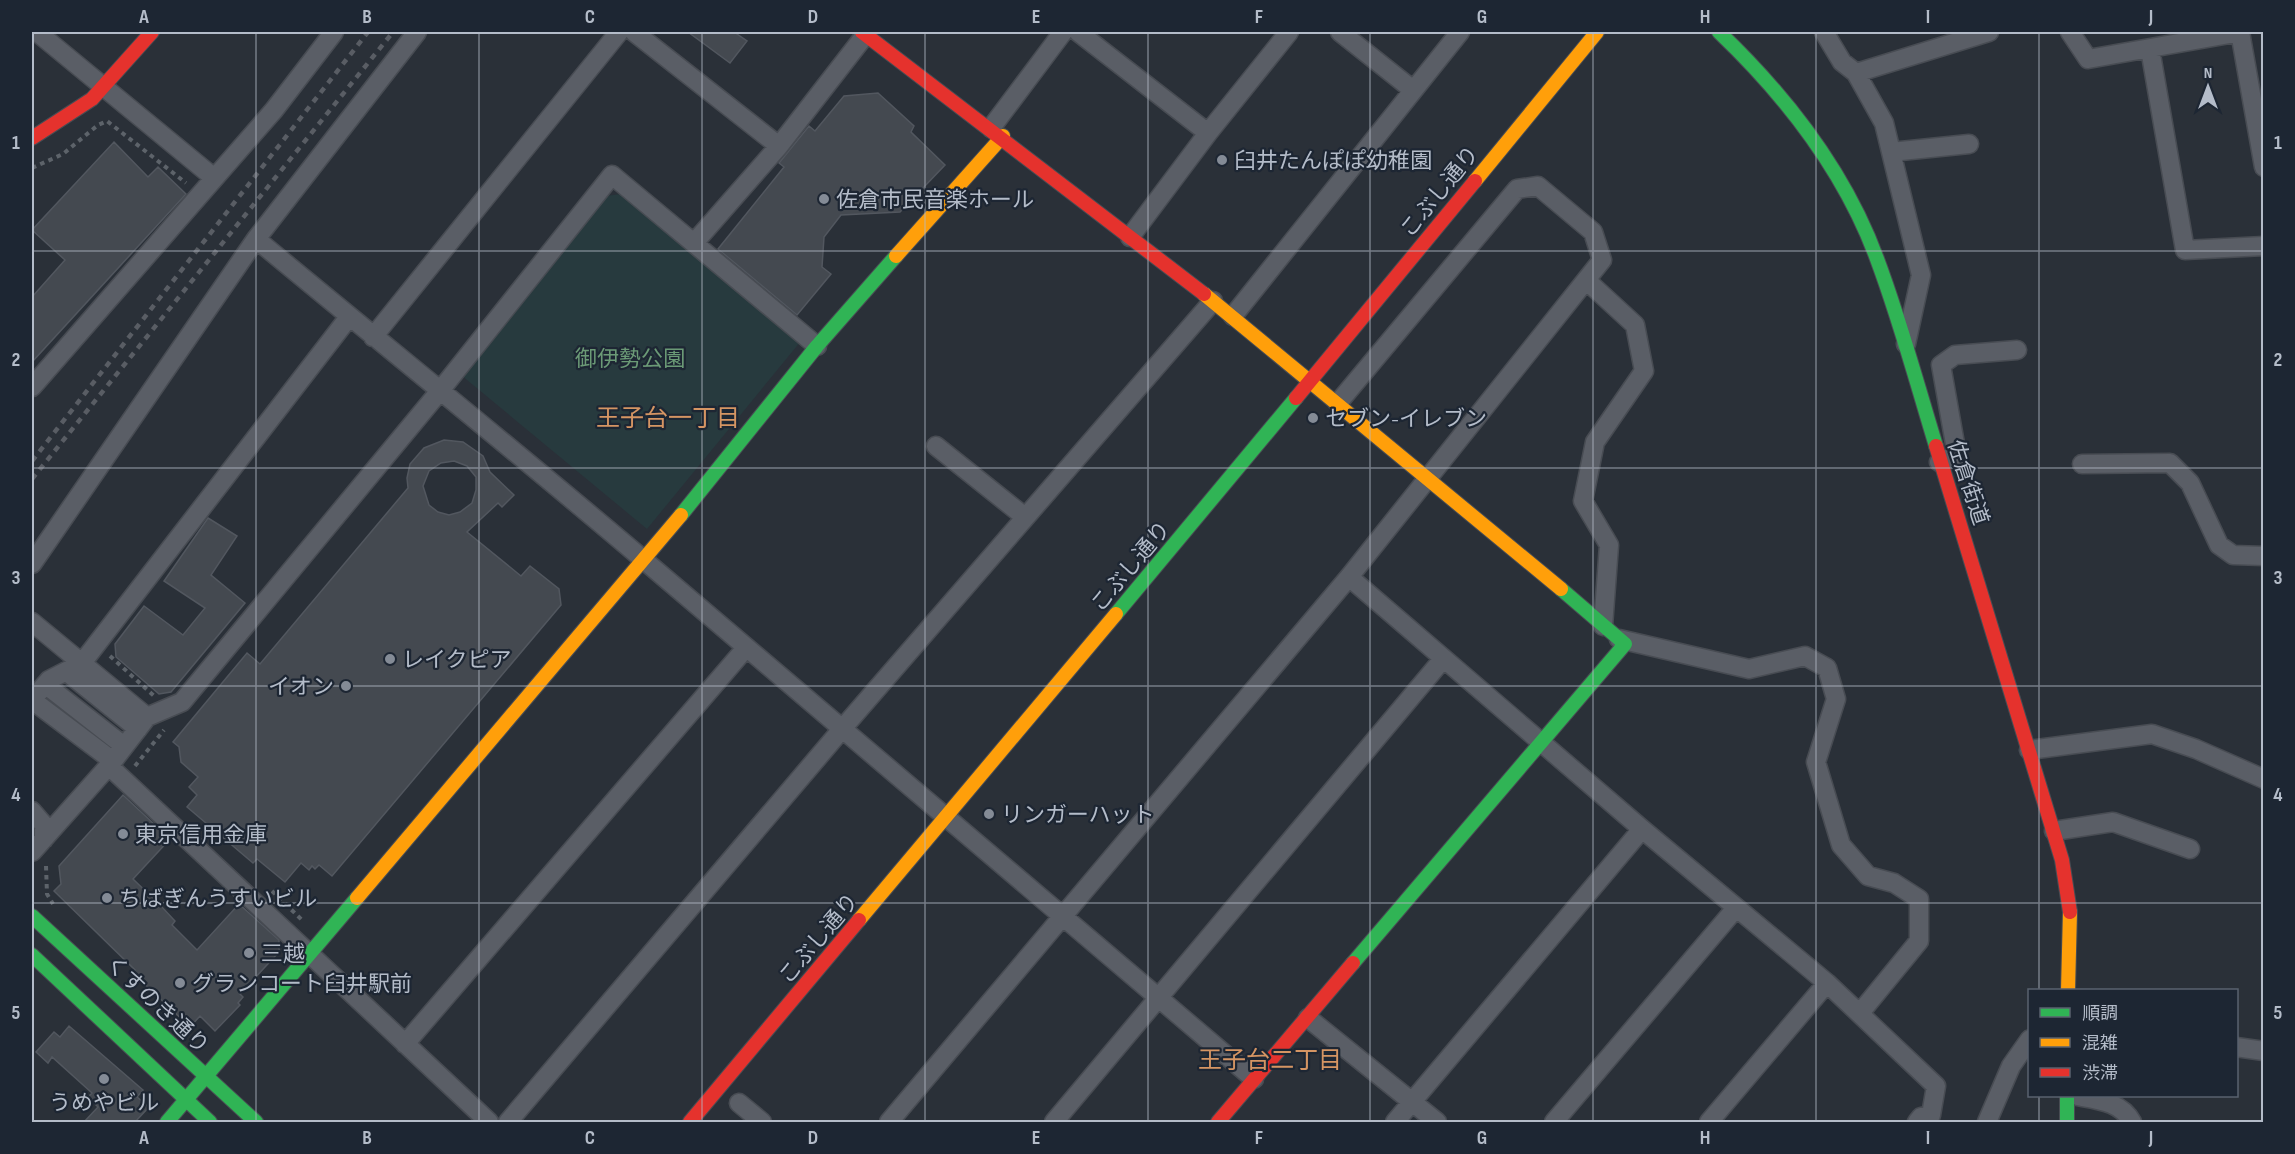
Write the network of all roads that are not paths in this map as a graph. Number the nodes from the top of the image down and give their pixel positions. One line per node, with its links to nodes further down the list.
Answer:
1 (37, 32): 21 (street)
2 (152, 32): 21 (street)
3 (334, 32): 31 (street)
4 (417, 32): 33 (street)
5 (619, 32): 40 (street)
6 (634, 32): 28 (street)
7 (1063, 32): 24 (street)
8 (1078, 32): 25 (street)
9 (1289, 32): 25 (street)
10 (1340, 32): 22 (street)
11 (1460, 32): 22 (street)
12 (1597, 32): 44 (street, こぶし通り)
13 (1719, 32): 41 (street, 佐倉街道)
14 (1824, 32): 20 (street)
15 (1989, 32): 20 (street)
16 (2070, 32): 19 (street)
17 (2240, 32): 19 (street); 23 (street)
18 (864, 33): 24 (street); 28 (street)
19 (2150, 49): 35 (street)
20 (1856, 73): 29 (street)
21 (103, 86): 26 (street); 31 (street)
22 (1413, 90): 38 (street)
23 (2257, 90): 30 (street)
24 (997, 132): 32 (street); 42 (street)
25 (1208, 132): 32 (street)
26 (32, 138)
27 (1969, 144): 29 (street)
28 (779, 146): 34 (street)
29 (1891, 152): 41 (street)
30 (2264, 167)
31 (213, 177): 45 (street)
32 (1130, 237): 37 (street)
33 (256, 239): 39 (street); 55 (street)
34 (694, 243): 42 (street); 46 (street)
35 (2264, 246)
36 (1586, 280): 47 (street); 51 (street); 58 (street)
37 (1213, 301): 38 (street); 52 (street)
38 (1233, 316): 44 (street)
39 (349, 317): 40 (street); 63 (street)
40 (373, 337): 46 (street)
41 (1905, 344): 49 (street, 佐倉街道)
42 (817, 346): 54 (street)
43 (2017, 350): 49 (street)
44 (1311, 381): 47 (street); 74 (street, こぶし通り)
45 (32, 387)
46 (439, 392): 54 (street); 66 (street)
47 (1338, 403): 51 (street)
48 (936, 446): 52 (street)
49 (1940, 462): 70 (street, 佐倉街道)
50 (2082, 464): 53 (street)
51 (1430, 478): 56 (street); 58 (street)
52 (1026, 517): 67 (street)
53 (2264, 556)
54 (644, 560): 61 (street); 82 (street)
55 (32, 564)
56 (1349, 577): 62 (street); 81 (street)
57 (32, 622): 60 (street)
58 (1603, 626): 59 (street)
59 (1619, 639): 68 (street); 87 (street)
60 (56, 641): 63 (street); 64 (street)
61 (745, 649): 67 (street); 90 (street)
62 (1443, 659): 68 (street); 86 (street)
63 (74, 667): 64 (street); 66 (street)
64 (47, 683): 65 (street); 69 (street)
65 (32, 700): 71 (street)
66 (142, 723): 69 (street)
67 (842, 729): 74 (street); 104 (street)
68 (1540, 742): 75 (street); 88 (street)
69 (124, 746): 71 (street)
70 (2029, 750): 72 (street); 76 (street, 佐倉街道)
71 (111, 764): 77 (street); 82 (street)
72 (2264, 779)
73 (32, 811): 77 (street)
74 (948, 817): 81 (street); 105 (street, こぶし通り)
75 (1642, 829): 79 (street); 98 (street)
76 (2054, 831): 78 (street); 85 (street, 佐倉街道)
77 (38, 845)
78 (2190, 849)
79 (1736, 908): 84 (street); 112 (street)
80 (32, 916): 93 (street, くすのき通り)
81 (1062, 918): 86 (street); 107 (street)
82 (310, 952): 90 (street); 93 (street)
83 (32, 955): 97 (street)
84 (1827, 983): 87 (street); 113 (street)
85 (2068, 989)
86 (1159, 998): 94 (street); 108 (street)
87 (1860, 1013): 114 (street)
88 (1308, 1018): 94 (street); 98 (street)
89 (2028, 1042): 115 (street)
90 (405, 1044): 103 (street)
91 (2238, 1047): 92 (street)
92 (2264, 1051)
93 (206, 1076): 97 (street); 102 (street, くすのき通り)
94 (1254, 1079): 109 (street)
95 (2067, 1097): 116 (street)
96 (2087, 1097): 117 (street)
97 (186, 1100): 100 (street); 101 (street)
98 (1413, 1102): 110 (street); 111 (street)
99 (739, 1103): 106 (street)
100 (167, 1122)
101 (210, 1122)
102 (256, 1122)
103 (489, 1122)
104 (508, 1122)
105 (690, 1122)
106 (762, 1122)
107 (890, 1122)
108 (1054, 1122)
109 (1218, 1122)
110 (1395, 1122)
111 (1437, 1122)
112 (1554, 1122)
113 (1709, 1122)
114 (1917, 1122)
115 (1987, 1122)
116 (2067, 1122)
117 (2132, 1122)

